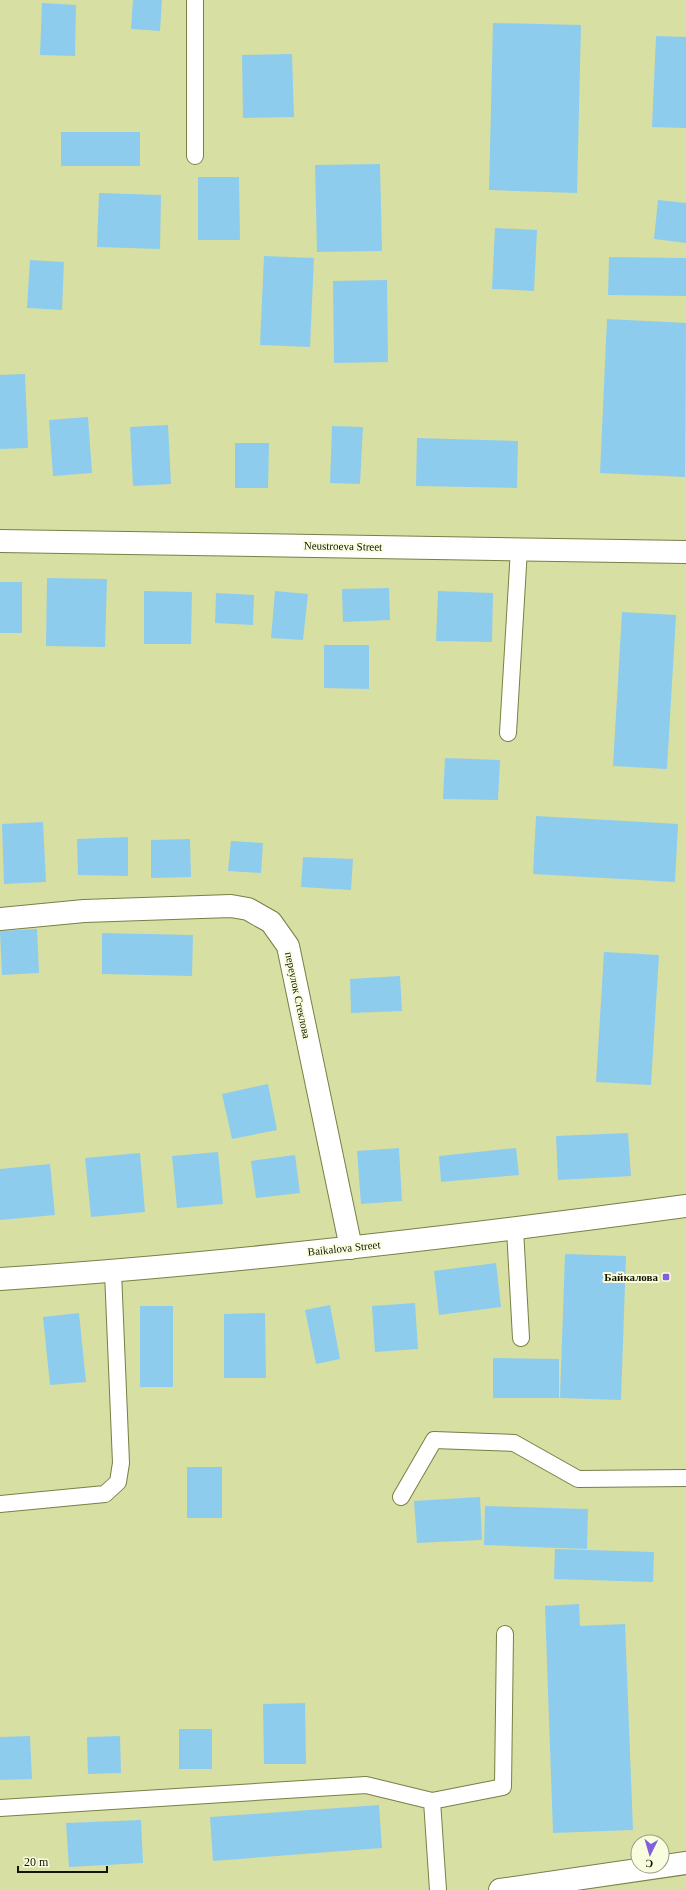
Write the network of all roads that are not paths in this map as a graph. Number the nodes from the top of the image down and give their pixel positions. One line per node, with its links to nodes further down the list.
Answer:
1 (195, 0): 2 (lane)
2 (195, 156)
3 (0, 540): 4 (street, Neustroeva Street)
4 (519, 549): 5 (street, Neustroeva Street); 6 (lane)
5 (686, 552)
6 (508, 733)
7 (0, 919): 10 (street, переулок Стеклова)
8 (686, 1206): 9 (street, Baikalova Street)
9 (515, 1229): 10 (street, Baikalova Street); 13 (lane)
10 (351, 1248): 11 (street, Baikalova Street)
11 (113, 1272): 12 (street, Baikalova Street); 16 (lane)
12 (0, 1279)
13 (521, 1338)
14 (686, 1478): 15 (lane)
15 (401, 1497)
16 (0, 1504)
17 (505, 1634): 18 (lane)
18 (432, 1801): 19 (lane); 21 (lane)
19 (0, 1808)
20 (686, 1864): 22 (street)
21 (438, 1890)
22 (500, 1890)

